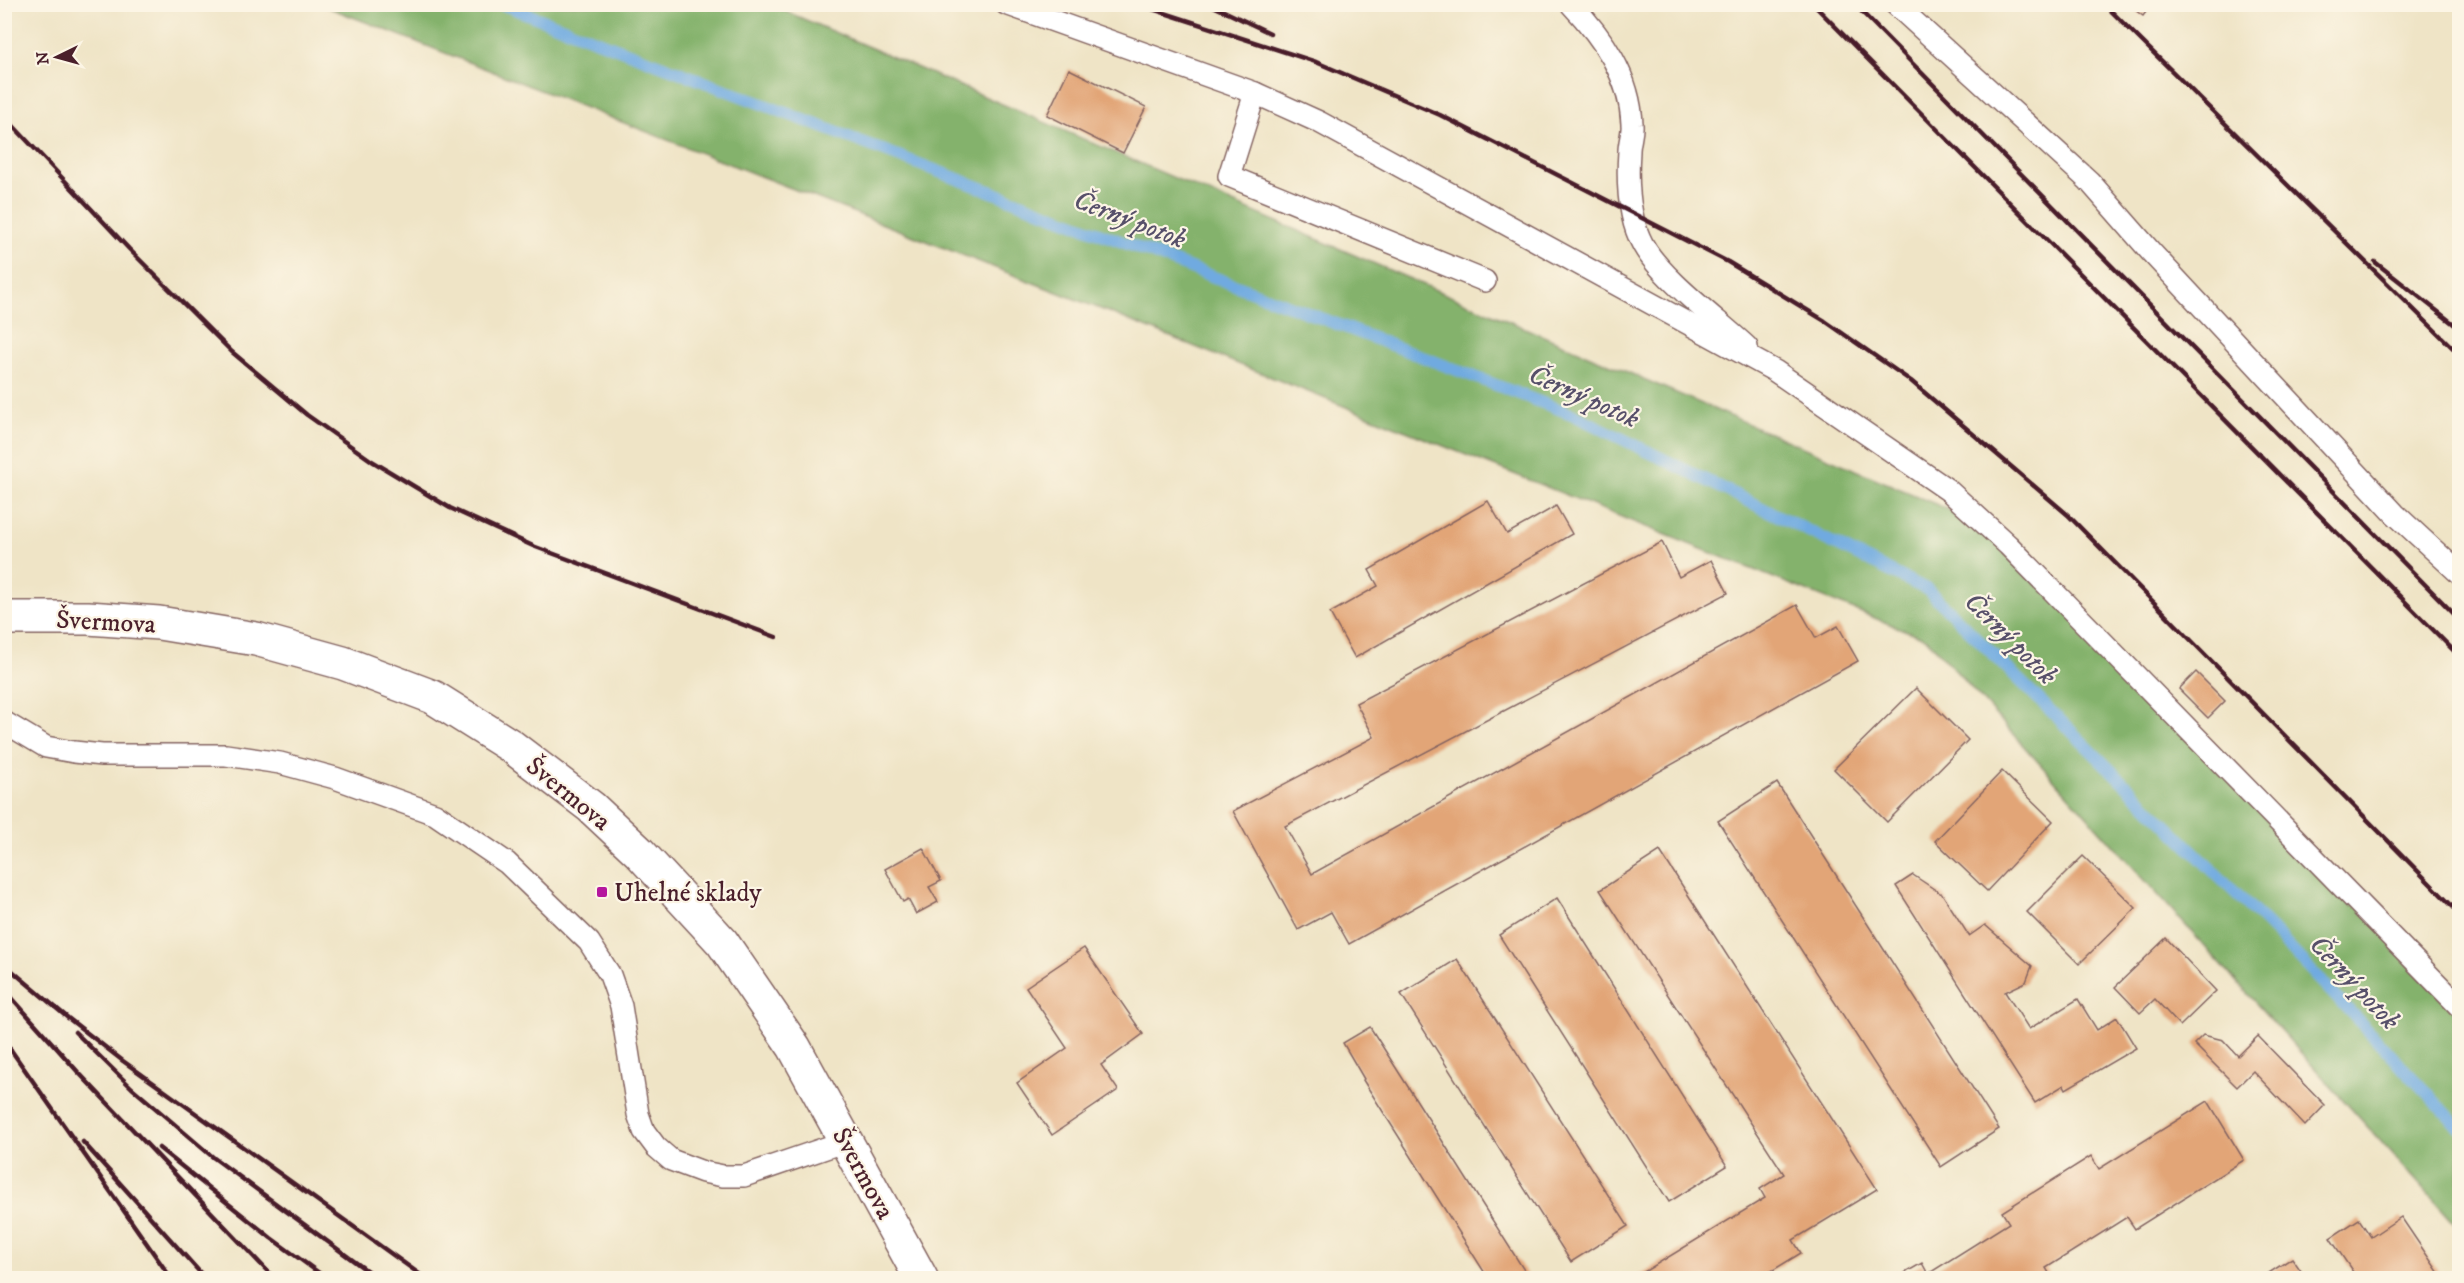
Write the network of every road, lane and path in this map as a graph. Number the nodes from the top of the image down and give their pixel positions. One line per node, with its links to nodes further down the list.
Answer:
1 (1005, 4): 4 (lane)
2 (1571, 4): 6 (lane)
3 (1895, 4): 7 (lane)
4 (1255, 93): 5 (lane); 6 (lane)
5 (1485, 281)
6 (1775, 371): 10 (lane)
7 (2460, 574)
8 (4, 618): 11 (street, Švermova)
9 (4, 722): 11 (lane)
10 (2460, 1007)
11 (846, 1141): 12 (street, Švermova)
12 (921, 1278)

